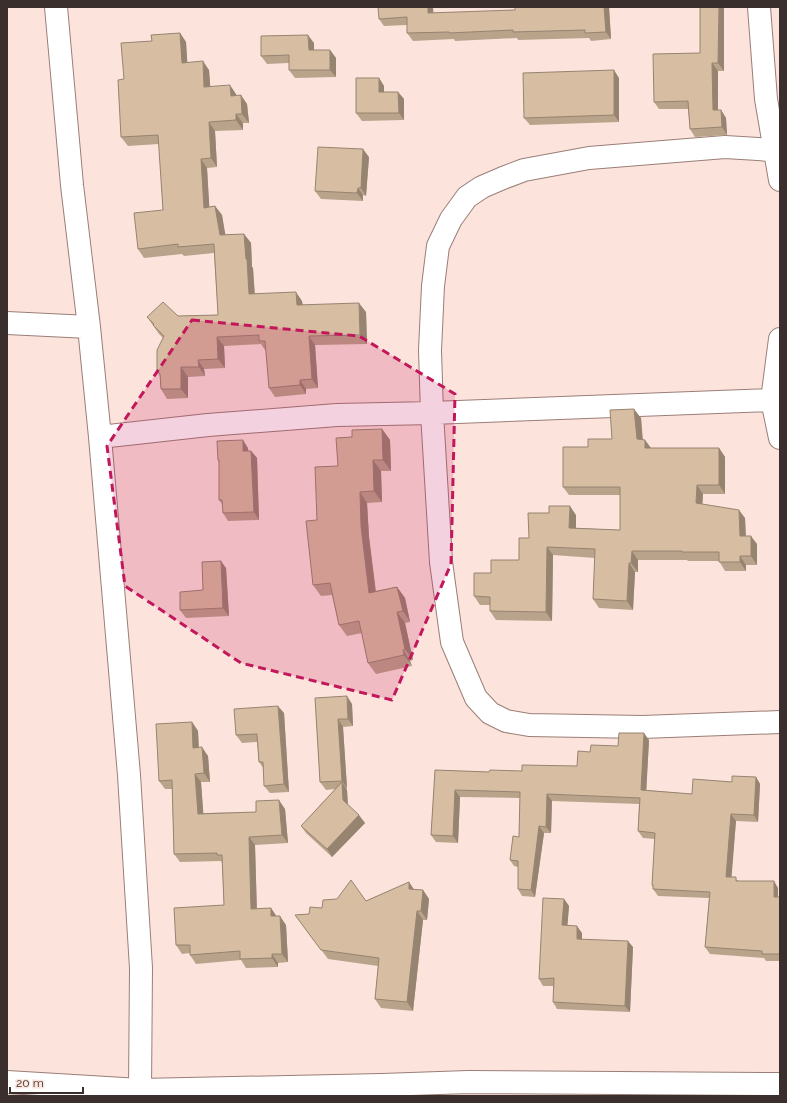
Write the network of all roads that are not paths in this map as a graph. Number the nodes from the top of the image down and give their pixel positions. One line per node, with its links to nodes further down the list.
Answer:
1 (56, 7): 6 (street)
2 (759, 7): 3 (street)
3 (778, 152): 4 (street); 9 (street)
4 (780, 180)
5 (7, 323): 6 (street)
6 (89, 327): 10 (street)
7 (780, 339): 8 (street)
8 (772, 400): 9 (street); 11 (street)
9 (432, 413): 10 (street); 12 (street)
10 (100, 437): 16 (street)
11 (780, 438)
12 (780, 722)
13 (7, 1082): 16 (street)
14 (777, 1088): 15 (street)
15 (466, 1089): 17 (street)
16 (140, 1090): 17 (street)
17 (386, 1091)

